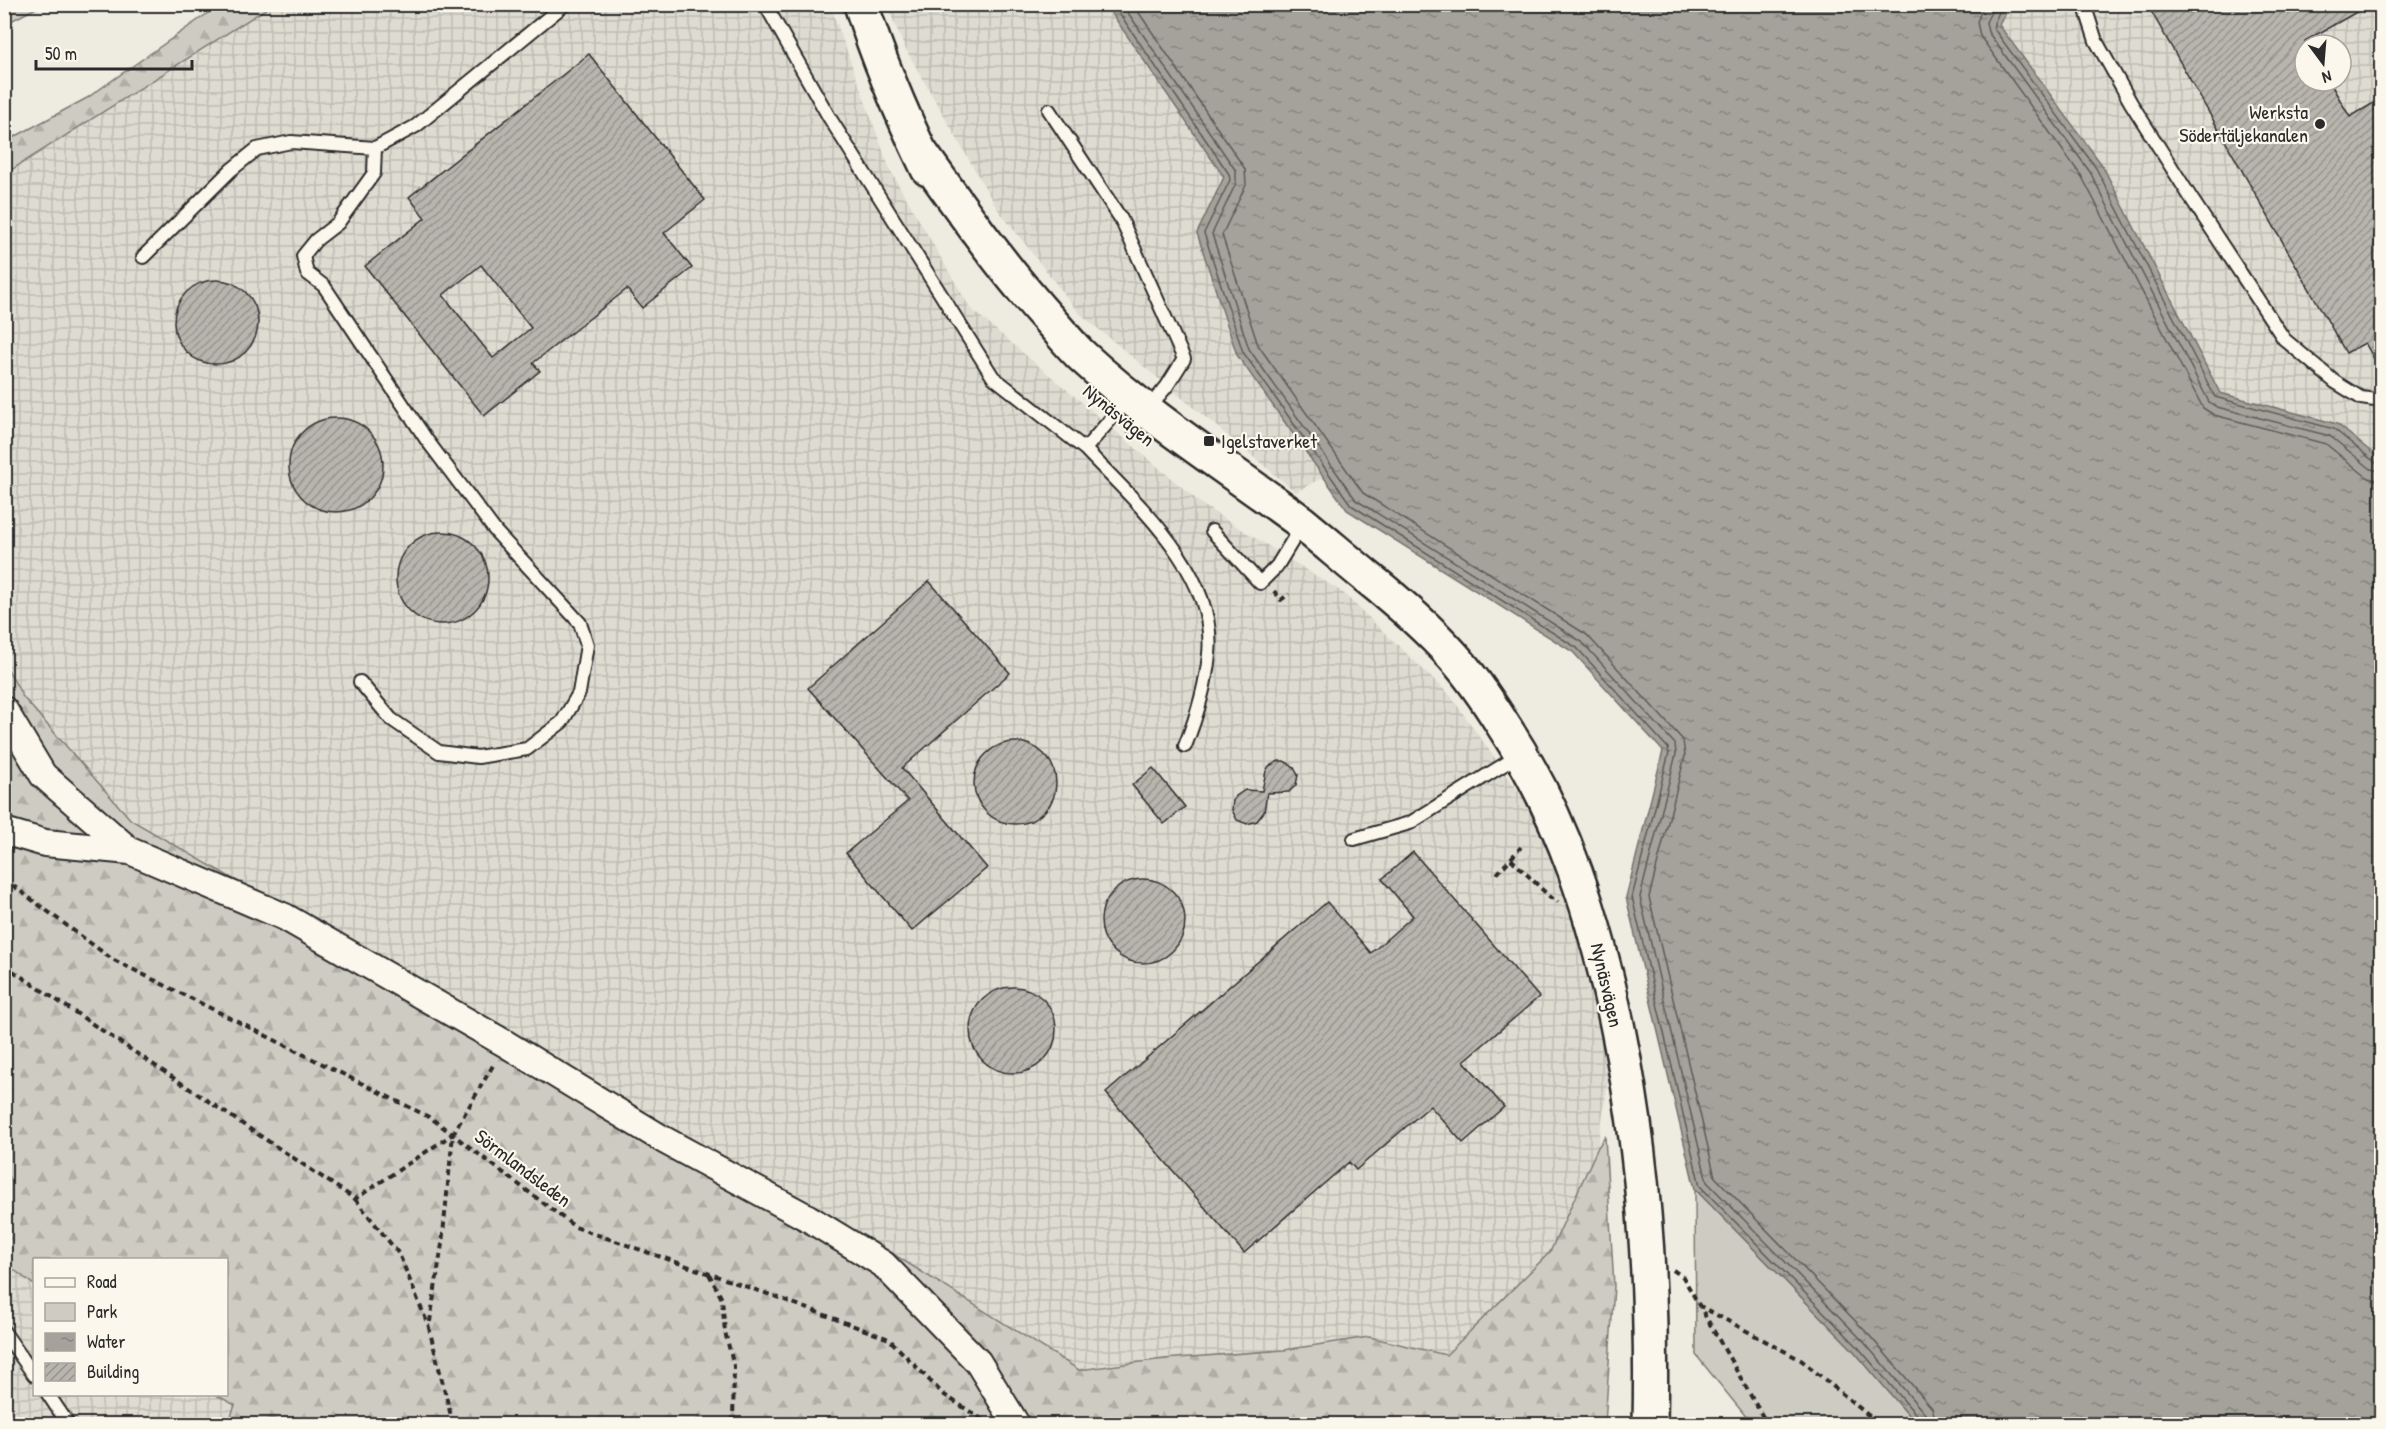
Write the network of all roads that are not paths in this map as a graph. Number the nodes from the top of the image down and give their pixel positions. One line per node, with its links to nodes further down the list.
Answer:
1 (565, 4): 6 (lane)
2 (765, 4): 10 (lane)
3 (861, 4): 9 (street, Nynäsvägen)
4 (2084, 4): 8 (lane)
5 (1049, 110): 9 (lane)
6 (375, 148): 7 (lane); 13 (lane)
7 (143, 257)
8 (2382, 401)
9 (1131, 412): 10 (lane); 11 (street, Nynäsvägen)
10 (1085, 449): 15 (lane)
11 (1298, 530): 12 (lane); 16 (street, Nynäsvägen)
12 (1212, 531)
13 (360, 682)
14 (4, 710): 19 (street)
15 (1185, 746)
16 (1522, 754): 18 (lane); 25 (street, Nynäsvägen)
17 (4, 831): 19 (street)
18 (1354, 838)
19 (130, 851): 24 (street)
20 (4, 1332): 21 (lane)
21 (33, 1374)
22 (49, 1396): 23 (lane)
23 (68, 1425)
24 (1016, 1425)
25 (1650, 1425)

